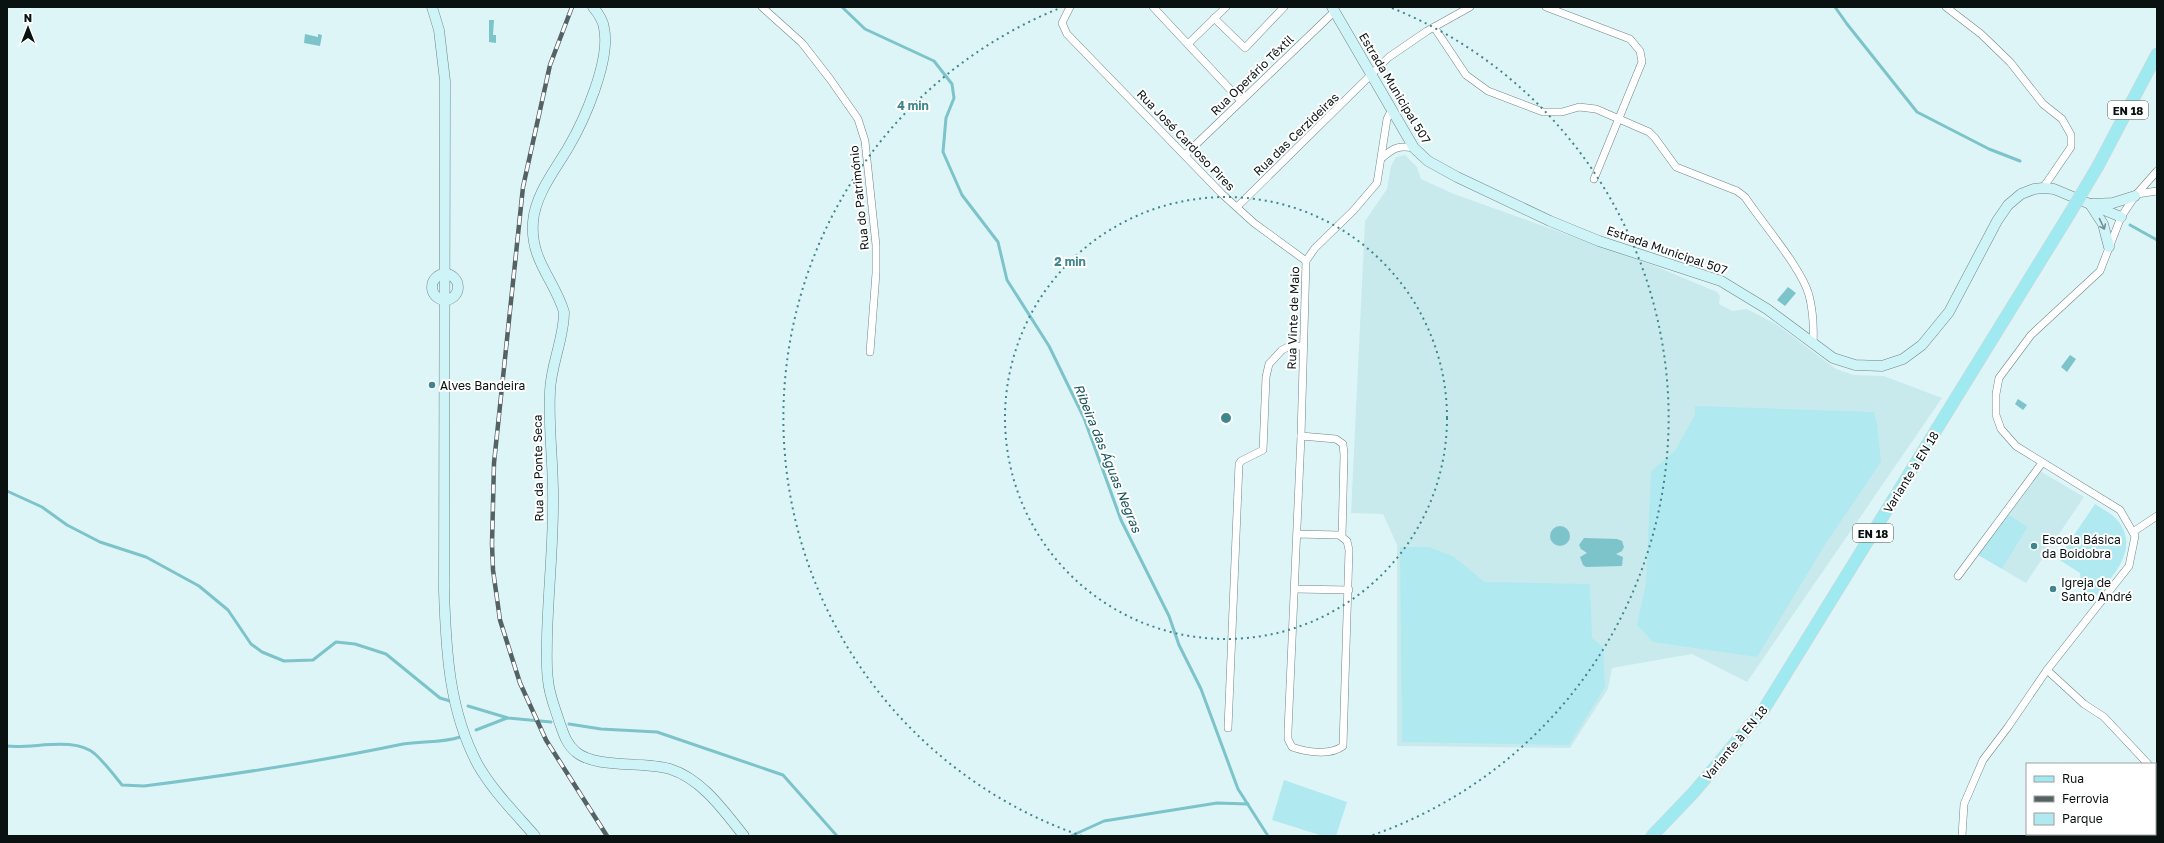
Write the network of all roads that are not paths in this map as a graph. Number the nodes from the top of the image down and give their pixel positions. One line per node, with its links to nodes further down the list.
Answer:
1 (432, 7): 35 (street)
2 (593, 7): 53 (street, Rua da Ponte Seca)
3 (762, 7): 39 (street, Rua do Património)
4 (1070, 7): 21 (street, Rua José Cardoso Pires)
5 (1153, 7): 14 (street)
6 (1226, 7): 12 (street)
7 (1284, 7): 12 (street)
8 (1470, 7): 13 (street, Rua das Cerzideiras)
9 (1546, 7): 19 (street)
10 (1946, 7): 27 (street)
11 (1334, 9): 16 (street, Estrada Municipal 507); 17 (street, Rua Operário Têxtil)
12 (1214, 18): 14 (street)
13 (1434, 27): 16 (street, Rua das Cerzideiras); 19 (street)
14 (1188, 44): 17 (street)
15 (2157, 54): 54 (main road, Variante à EN 18 / EN 18, bridge)
16 (1371, 76): 18 (street, Estrada Municipal 507); 31 (street, Rua das Cerzideiras)
17 (1242, 101): 21 (street, Rua Operário Têxtil)
18 (1392, 111): 20 (street, Estrada Municipal 507); 22 (street, Rua Vinte de Maio)
19 (1619, 119): 24 (street); 37 (street)
20 (1414, 148): 22 (street); 37 (street, Estrada Municipal 507)
21 (1185, 155): 31 (street, Rua José Cardoso Pires)
22 (1382, 158): 34 (street, Rua Vinte de Maio)
23 (2157, 171): 25 (street)
24 (1594, 178)
25 (2154, 179): 26 (street); 29 (street)
26 (2157, 187)
27 (2043, 188): 30 (street, Estrada Municipal 507); 37 (street, Estrada Municipal 507)
28 (2157, 191): 29 (street)
29 (2136, 195): 30 (street); 32 (street)
30 (2090, 204): 32 (street, Estrada Municipal 507); 33 (street, one-way to 33)
31 (1237, 207): 34 (street, Rua José Cardoso Pires)
32 (2121, 217): 33 (street)
33 (2109, 247): 41 (street)
34 (1306, 261): 38 (street, Rua Vinte de Maio)
35 (445, 274): 36 (street); 36 (street)
36 (445, 300): 52 (street)
37 (1813, 344)
38 (1303, 346): 40 (street, Rua Vinte de Maio); 50 (street)
39 (870, 352)
40 (1301, 436): 44 (street, Rua Vinte de Maio); 45 (street)
41 (2042, 463): 43 (street); 46 (street)
42 (2157, 516): 43 (street)
43 (2133, 532): 49 (street)
44 (1297, 534): 45 (street); 47 (street, Rua Vinte de Maio)
45 (1342, 537): 48 (street)
46 (1958, 576)
47 (1295, 589): 48 (street); 48 (street, Rua Vinte de Maio)
48 (1349, 590)
49 (2047, 670): 51 (street); 55 (street)
50 (1228, 728)
51 (2147, 763)
52 (535, 836)
53 (744, 836)
54 (1652, 836)
55 (1962, 836)

